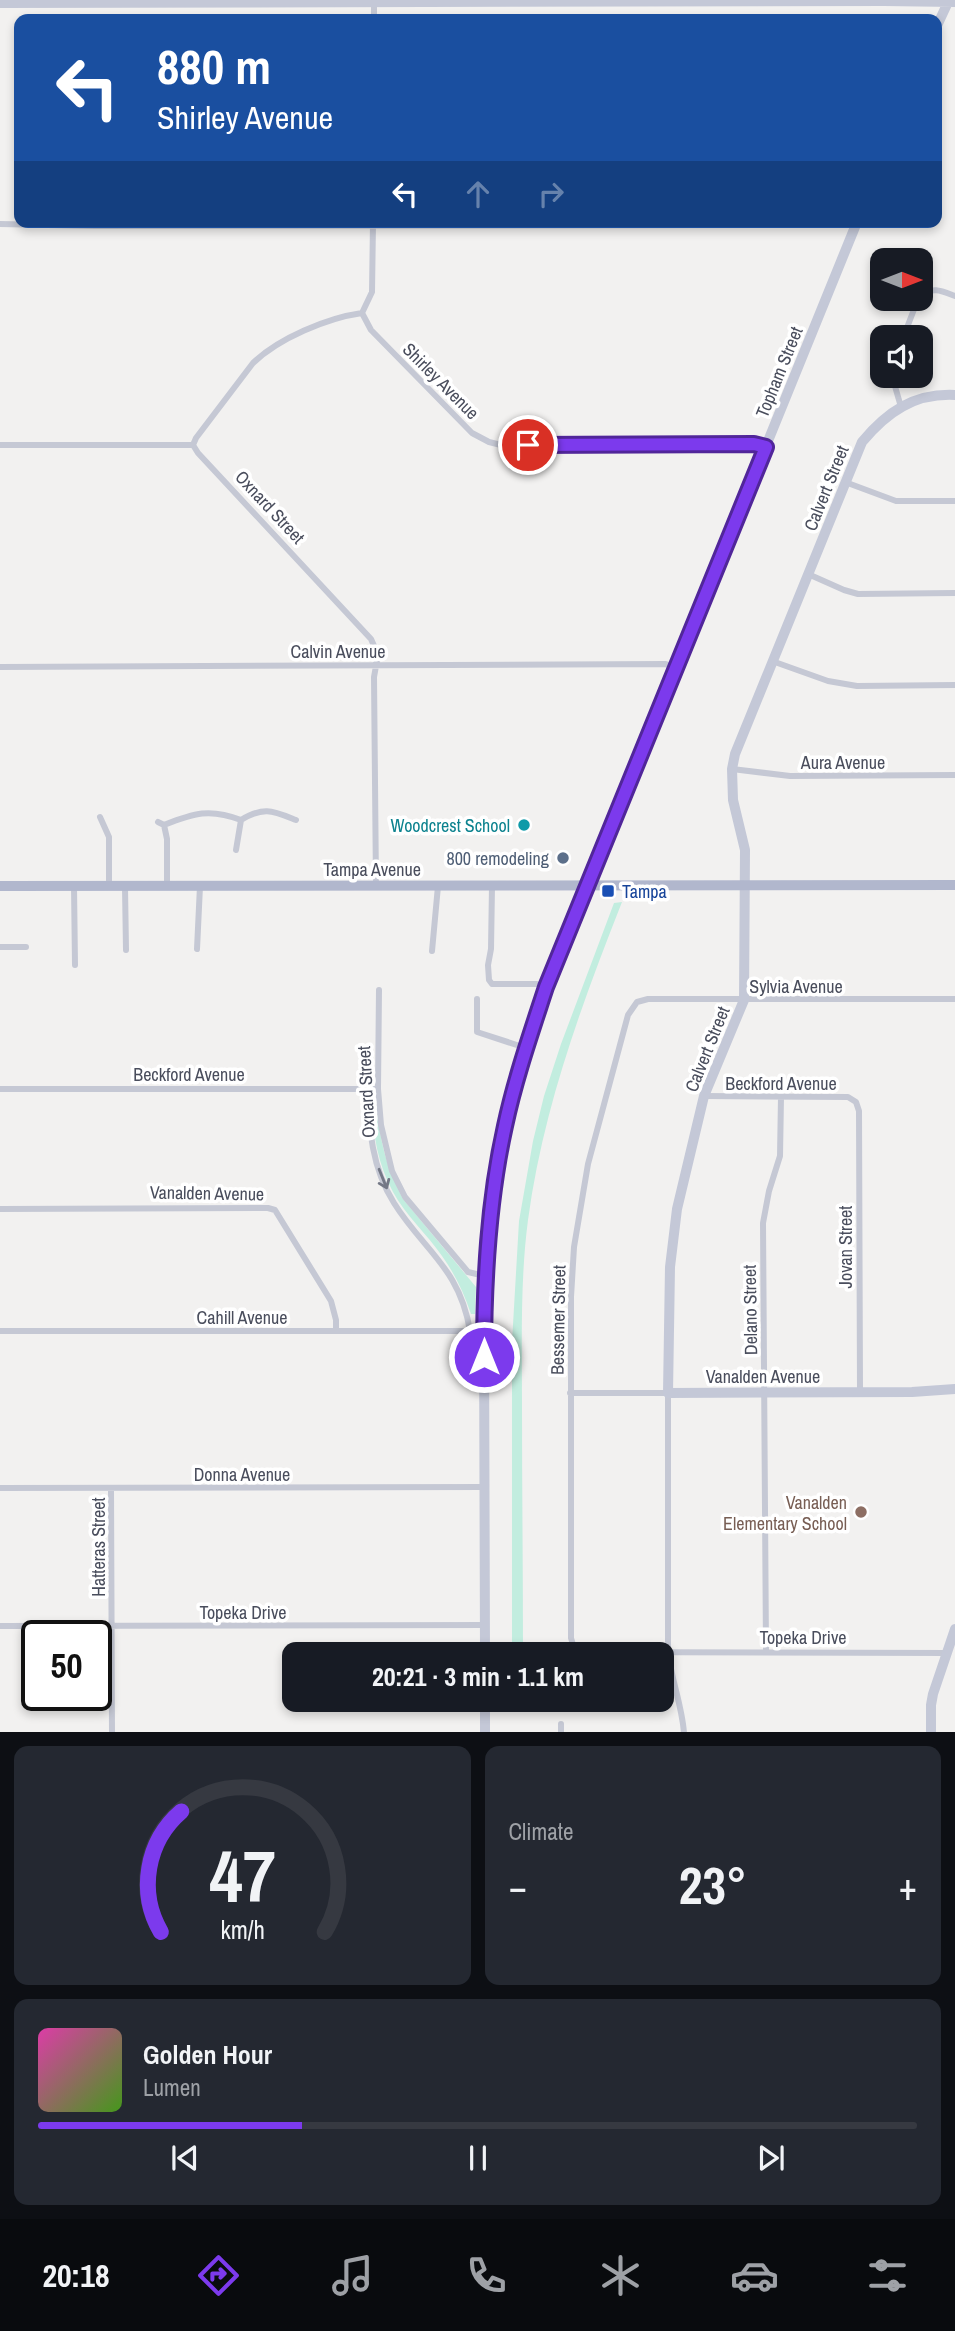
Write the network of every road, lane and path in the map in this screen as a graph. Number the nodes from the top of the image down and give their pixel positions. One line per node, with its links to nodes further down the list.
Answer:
1 (374, 1): 2 (main road); 4 (main road)
2 (604, 1): 3 (main road)
3 (950, 2)
4 (0, 3)
5 (373, 228): 9 (street)
6 (855, 228): 15 (main road, Topham Street)
7 (933, 292): 8 (street)
8 (955, 296)
9 (362, 313): 14 (street); 15 (street, Shirley Avenue)
10 (895, 388): 12 (street)
11 (955, 396): 12 (main road)
12 (901, 407): 16 (main road, Calvert Street)
13 (0, 445): 14 (street)
14 (193, 445): 21 (street, Oxnard Street)
15 (766, 447): 23 (main road, Topham Street)
16 (845, 482): 17 (street); 18 (main road, Calvert Street)
17 (955, 501)
18 (808, 574): 19 (street); 20 (main road, Calvert Street)
19 (955, 593)
20 (772, 661): 24 (street); 25 (main road, Calvert Street)
21 (377, 664): 22 (street, Calvin Avenue); 23 (street, Calvin Avenue); 35 (street, Oxnard Street)
22 (0, 667)
23 (676, 667): 38 (main road, Topham Street)
24 (955, 685)
25 (732, 769): 26 (street, Aura Avenue); 39 (main road, Calvert Street)
26 (955, 775)
27 (100, 817): 33 (street)
28 (241, 820): 29 (street); 30 (street); 42 (street)
29 (296, 821)
30 (236, 850)
31 (955, 885): 39 (main road, Tampa Avenue)
32 (74, 886): 33 (main road, Tampa Avenue); 40 (main road, Tampa Avenue); 48 (street)
33 (109, 886): 41 (main road, Tampa Avenue)
34 (200, 886): 35 (main road, Tampa Avenue); 42 (main road, Tampa Avenue); 45 (street)
35 (376, 886): 36 (main road, Tampa Avenue)
36 (438, 886): 37 (main road, Tampa Avenue); 47 (street)
37 (492, 886): 38 (main road, Tampa Avenue); 49 (street)
38 (587, 886): 39 (main road, Tampa Avenue); 49 (main road, Topham Street)
39 (745, 886): 53 (main road, Calvert Street)
40 (0, 887)
41 (125, 887): 42 (main road, Tampa Avenue); 46 (street)
42 (167, 887)
43 (0, 947): 44 (street)
44 (26, 947)
45 (197, 949)
46 (126, 950)
47 (432, 951)
48 (75, 965)
49 (546, 987): 55 (main road, Topham Street)
50 (379, 990): 58 (street, Oxnard Street)
51 (477, 999): 55 (street)
52 (955, 999): 53 (street, Sylvia Avenue)
53 (744, 1000): 54 (street, Sylvia Avenue); 59 (main road, Calvert Street)
54 (637, 1002): 72 (street, Bessemer Street)
55 (526, 1048): 63 (main road, Topham Street)
56 (369, 1088): 57 (street, Beckford Avenue); 58 (street, Beckford Avenue); 66 (street, Oxnard Street, one-way to 66)
57 (0, 1089)
58 (378, 1089): 63 (street, Oxnard Street)
59 (704, 1096): 60 (street, Beckford Avenue); 70 (main road, Calvert Street)
60 (781, 1097): 61 (street, Beckford Avenue); 69 (street, Delano Street)
61 (856, 1102): 71 (street, Jovan Street)
62 (0, 1209): 65 (street, Vanalden Avenue)
63 (485, 1276): 67 (main road, Topham Street)
64 (0, 1331): 65 (street, Cahill Avenue)
65 (336, 1331): 66 (street, Cahill Avenue)
66 (470, 1331): 67 (street, Cahill Avenue)
67 (484, 1331): 73 (main road)
68 (955, 1389): 71 (main road, Vanalden Avenue)
69 (765, 1391): 70 (main road, Vanalden Avenue); 71 (main road, Vanalden Avenue); 86 (street, Delano Street)
70 (668, 1392): 72 (street, Vanalden Avenue); 84 (street, Calvert Street)
71 (860, 1392)
72 (570, 1393): 83 (street, Bessemer Street)
73 (484, 1487): 75 (street, Donna Avenue); 77 (main road)
74 (0, 1488): 75 (street, Donna Avenue)
75 (111, 1488): 76 (street, Hatteras Street)
76 (112, 1620)
77 (485, 1625): 80 (street, Topeka Drive); 82 (main road)
78 (0, 1626): 79 (street, Topeka Drive)
79 (21, 1626)
80 (112, 1626)
81 (955, 1629): 87 (main road)
82 (485, 1642)
83 (572, 1642)
84 (668, 1642)
85 (674, 1651): 86 (street, Topeka Drive)
86 (766, 1651): 87 (street, Topeka Drive)
87 (948, 1653): 96 (main road)
88 (674, 1685): 95 (street, Calvert Street)
89 (112, 1711): 92 (street, Hatteras Street)
90 (485, 1712): 93 (main road)
91 (561, 1724): 94 (street)
92 (112, 1732)
93 (485, 1732)
94 (561, 1732)
95 (684, 1732)
96 (931, 1732)

